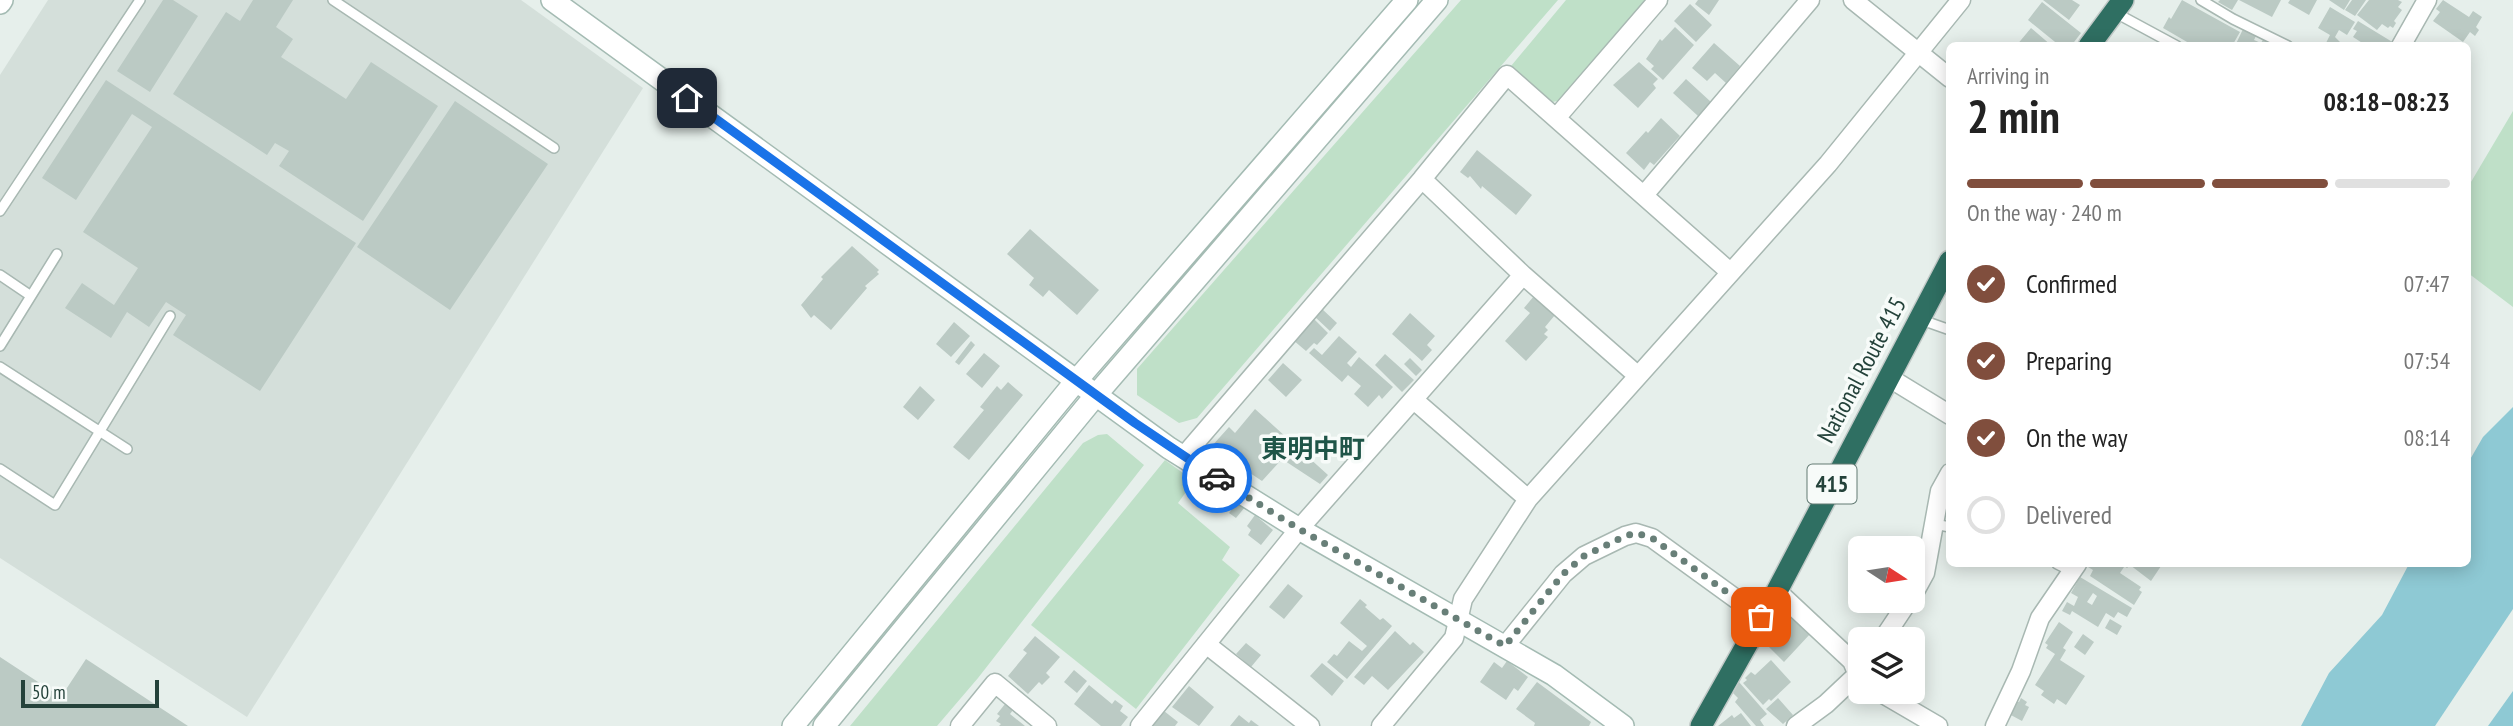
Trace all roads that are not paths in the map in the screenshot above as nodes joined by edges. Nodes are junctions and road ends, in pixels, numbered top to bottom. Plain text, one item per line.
1 (140, 0) edge
2 (333, 0) edge
3 (552, 0) edge
4 (1406, 0) edge
5 (1437, 0) edge
6 (1658, 0) edge
7 (1810, 0) edge
8 (1853, 0) edge
9 (1961, 0) edge
10 (2201, 0) edge
11 (2419, 3) edge
12 (2119, 6) edge
13 (2092, 42) edge
14 (2171, 42) edge
15 (2280, 42) edge
16 (2403, 42) edge
17 (1932, 64) edge
18 (1556, 118) junction
19 (554, 148) dead end
20 (1422, 178) junction
21 (1644, 195) junction
22 (0, 211) edge
23 (57, 254) dead end
24 (1946, 268) edge
25 (1730, 271) junction
26 (0, 275) edge
27 (1523, 275) junction
28 (31, 296) junction
29 (170, 316) dead end
30 (1919, 318) junction
31 (1946, 328) edge
32 (0, 346) edge
33 (0, 367) edge
34 (1637, 374) junction
35 (1888, 377) junction
36 (1076, 381) junction
37 (1096, 395) junction
38 (1414, 400) junction
39 (1946, 413) edge
40 (99, 431) junction
41 (127, 449) dead end
42 (1183, 457) junction
43 (0, 469) edge
44 (1946, 480) edge
45 (1528, 499) junction
46 (1942, 526) edge
47 (1299, 529) junction
48 (2067, 567) edge
49 (1925, 573) edge
50 (1777, 591) junction
51 (1761, 617) junction
52 (1459, 619) junction
53 (1206, 643) junction
54 (1505, 646) junction
55 (1848, 658) edge
56 (1848, 685) edge
57 (1900, 704) edge
58 (793, 726) edge
59 (824, 726) edge
60 (960, 726) edge
61 (1047, 726) edge
62 (1140, 726) edge
63 (1310, 726) edge
64 (1381, 726) edge
65 (1623, 726) edge
66 (1701, 726) edge
67 (1796, 726) edge
68 (1938, 726) edge
69 (1995, 726) edge

1 - 22 lane
2 - 19 lane
3 - 36 street
4 - 36 street
5 - 37 street
6 - 18 street
7 - 21 street
8 - 17 street
9 - 17 street
10 - 15 lane
11 - 16 street
12 - 13 highway
12 - 14 lane
17 - 25 street
18 - 20 street
18 - 21 street
20 - 27 street
20 - 42 street
21 - 25 street
23 - 28 lane
24 - 30 highway, National Route 415 / 415
25 - 34 street
26 - 28 lane
27 - 34 street
27 - 38 street
28 - 32 lane
29 - 40 lane
30 - 31 lane
30 - 35 highway, National Route 415 / 415
33 - 40 lane
34 - 45 street
35 - 39 street
35 - 50 highway, National Route 415 / 415
36 - 37 street
36 - 58 street
37 - 42 street
37 - 59 street
38 - 45 street
38 - 47 street
40 - 41 lane
40 - 43 lane
42 - 47 street
44 - 46 street
45 - 52 street
46 - 49 street
47 - 52 street
47 - 53 street
48 - 69 street
50 - 51 highway, National Route 415 / 415
50 - 55 street
51 - 54 street
51 - 66 highway, National Route 415 / 415
52 - 54 street
52 - 64 street
53 - 62 street
53 - 63 street
54 - 65 street
56 - 67 street
57 - 68 street
60 - 61 street

